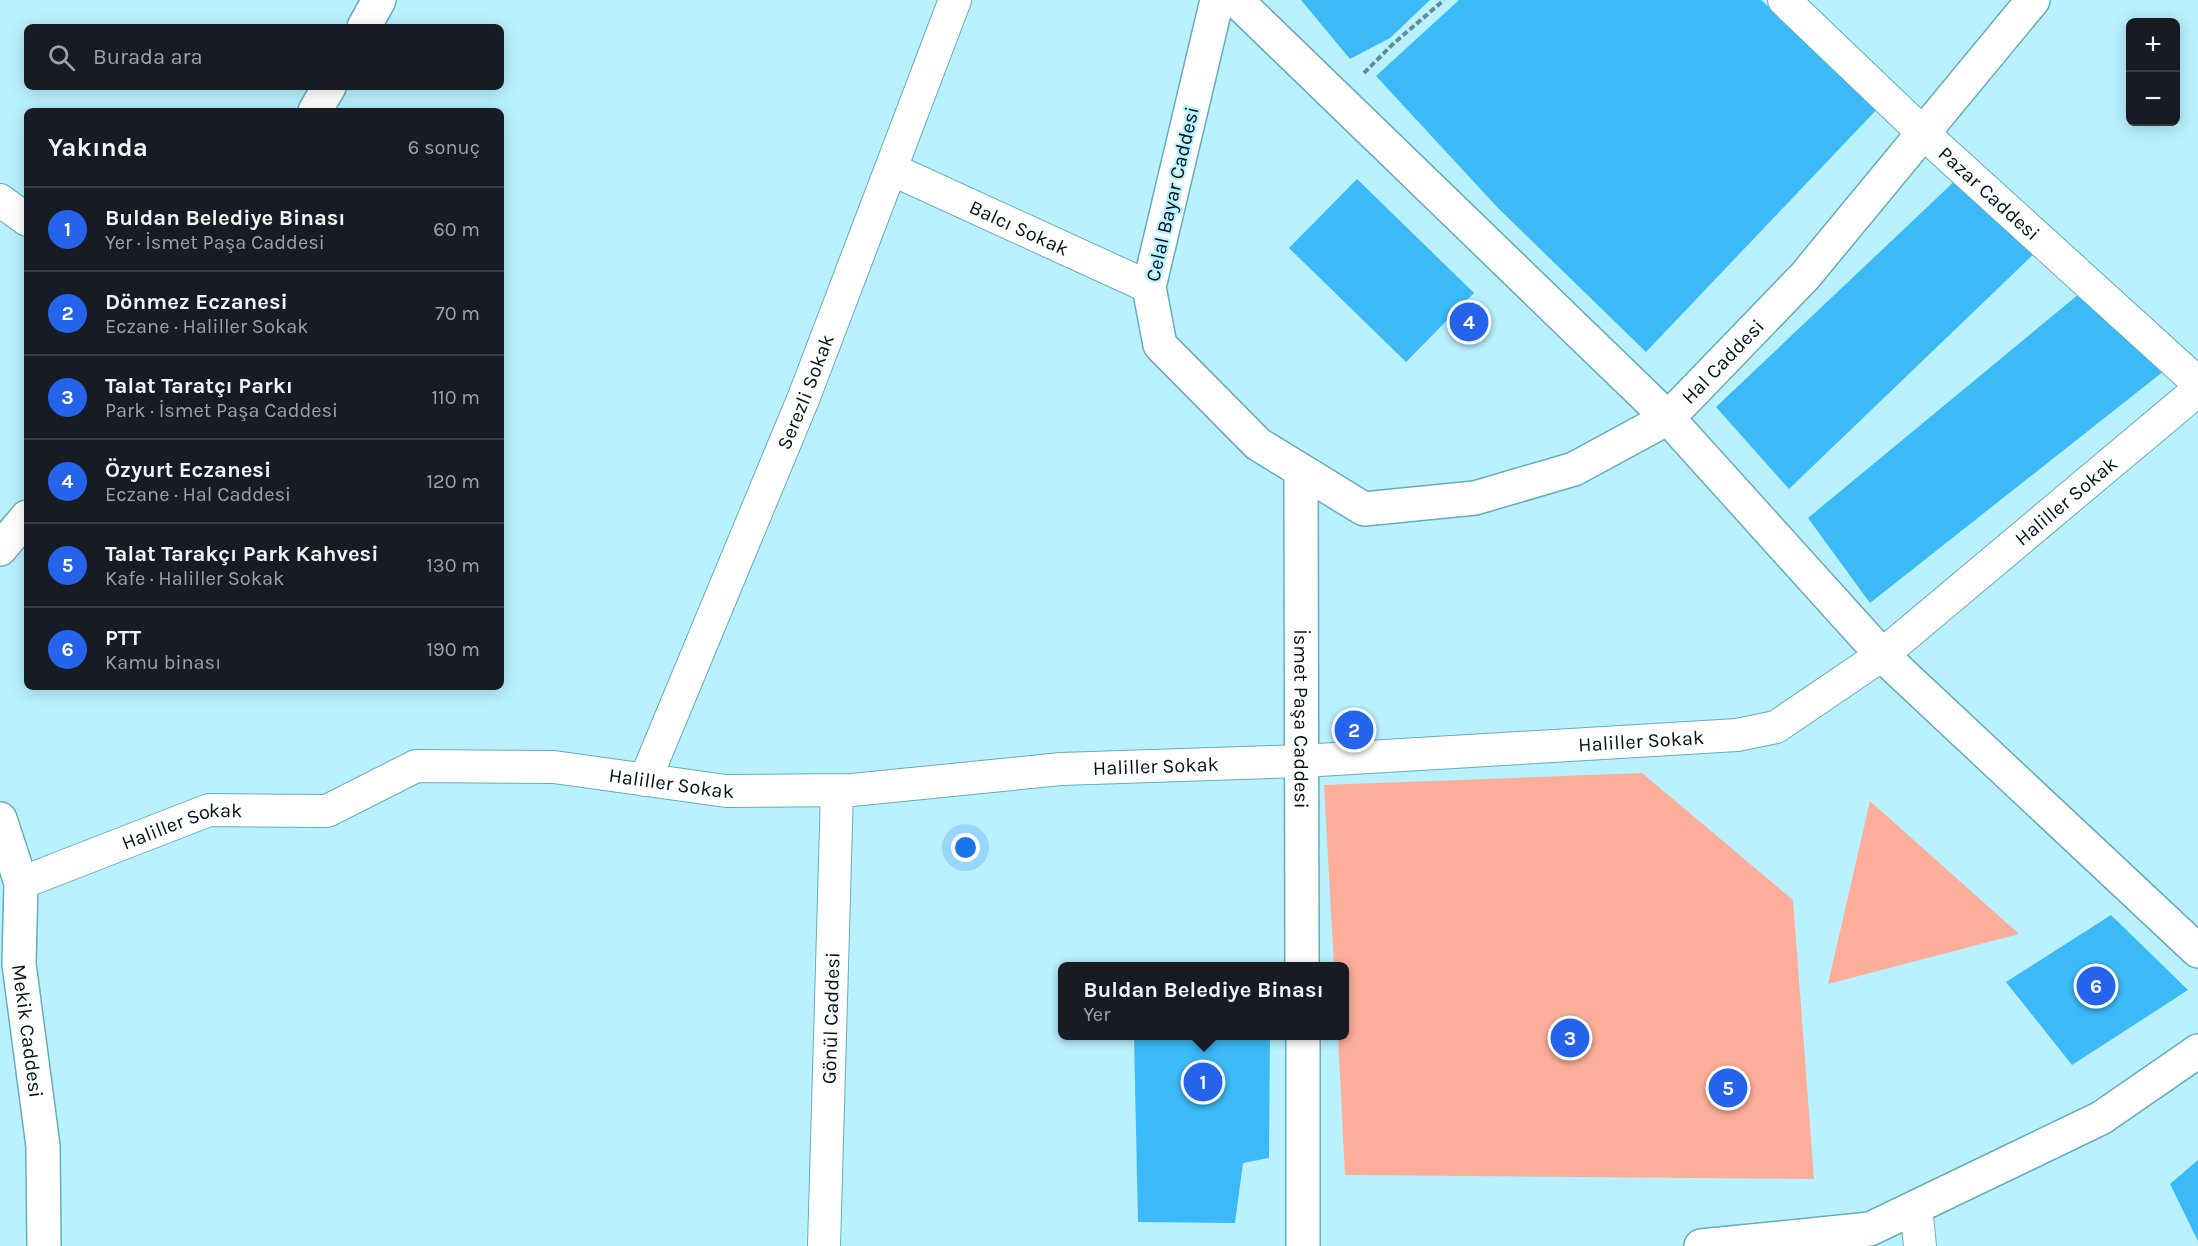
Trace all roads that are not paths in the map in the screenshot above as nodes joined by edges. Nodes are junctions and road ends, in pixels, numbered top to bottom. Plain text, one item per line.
1 (379, 0) edge
2 (955, 0) edge
3 (1217, 0) edge
4 (1236, 0) edge
5 (1784, 0) edge
6 (2033, 0) edge
7 (366, 24) edge
8 (327, 90) edge
9 (317, 108) edge
10 (1923, 133) junction
11 (891, 169) junction
12 (0, 200) edge
13 (24, 218) edge
14 (1149, 287) junction
15 (2198, 383) edge
16 (2198, 390) edge
17 (1668, 418) junction
18 (1301, 471) junction
19 (24, 521) edge
20 (0, 549) edge
21 (1882, 655) junction
22 (1302, 760) junction
23 (645, 780) junction
24 (837, 790) junction
25 (0, 819) edge
26 (21, 883) junction
27 (2198, 951) edge
28 (1302, 962) edge
29 (1303, 1040) edge
30 (2198, 1051) edge
31 (1916, 1206) junction
32 (44, 1246) edge
33 (824, 1246) edge
34 (1303, 1246) edge
35 (1701, 1246) edge
36 (1920, 1246) edge

1 - 7 street
2 - 11 street, Serezli Sokak
3 - 14 street, Celal Bayar Caddesi
4 - 17 street
5 - 10 street, Pazar Caddesi
6 - 10 street, Hal Caddesi
8 - 9 street
10 - 15 street, Pazar Caddesi
10 - 17 street, Hal Caddesi
11 - 14 street, Balcı Sokak
11 - 23 street, Serezli Sokak
12 - 13 street
14 - 18 street, Celal Bayar Caddesi
16 - 21 street, Haliller Sokak
17 - 18 street, Hal Caddesi
17 - 21 street
18 - 22 street, İsmet Paşa Caddesi
19 - 20 street
21 - 22 street, Haliller Sokak
21 - 27 street
22 - 24 street, Haliller Sokak
22 - 28 street, İsmet Paşa Caddesi
23 - 24 street, Haliller Sokak
23 - 26 street, Haliller Sokak
24 - 33 street, Gönül Caddesi
25 - 26 street, Mekik Caddesi
26 - 32 street, Mekik Caddesi
29 - 34 street
30 - 31 street
31 - 35 street
31 - 36 street

